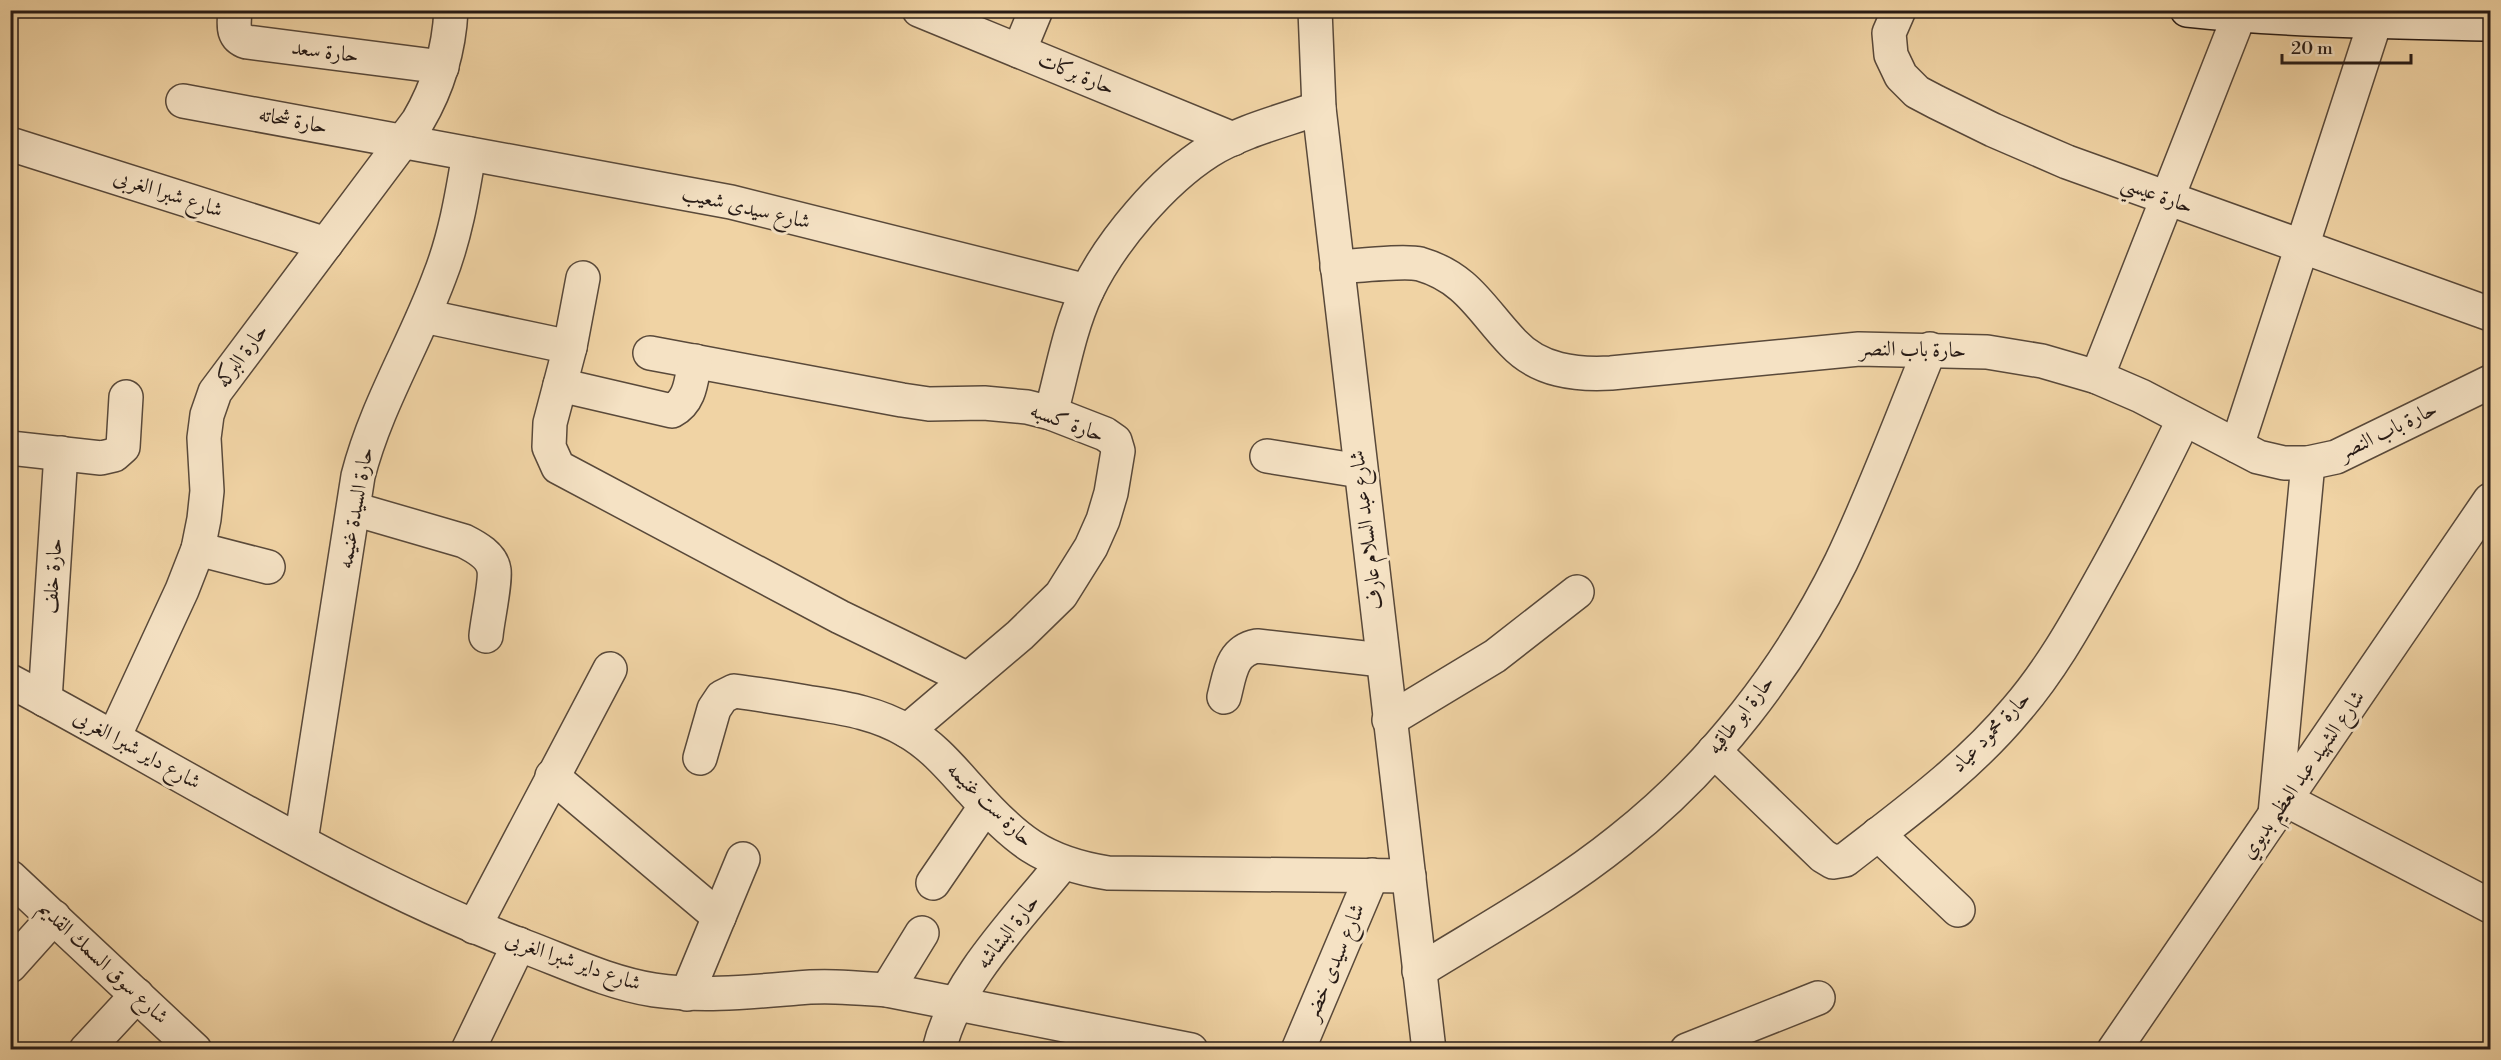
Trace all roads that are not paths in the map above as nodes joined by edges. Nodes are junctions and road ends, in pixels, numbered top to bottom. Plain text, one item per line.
1 (235, 10) edge
2 (451, 10) edge
3 (919, 10) edge
4 (1036, 10) edge
5 (1315, 10) edge
6 (1899, 10) edge
7 (2187, 10) edge
8 (2239, 16) junction
9 (2375, 22) junction
10 (2490, 24) edge
11 (1019, 51) junction
12 (442, 67) junction
13 (183, 101) dead end
14 (1319, 108) junction
15 (1233, 139) junction
16 (402, 142) junction
17 (10, 144) edge
18 (469, 154) junction
19 (2167, 199) junction
20 (326, 244) junction
21 (2302, 247) junction
22 (1337, 267) junction
23 (583, 278) dead end
24 (1087, 291) junction
25 (2490, 314) edge
26 (423, 316) junction
27 (570, 347) junction
28 (1930, 349) junction
29 (650, 352) dead end
30 (695, 361) junction
31 (2097, 377) junction
32 (2490, 382) edge
33 (560, 385) junction
34 (126, 397) dead end
35 (1051, 413) junction
36 (2184, 419) junction
37 (2236, 446) junction
38 (10, 448) edge
39 (60, 453) junction
40 (1267, 456) dead end
41 (2308, 463) junction
42 (1360, 471) junction
43 (2490, 500) edge
44 (354, 509) junction
45 (198, 549) junction
46 (268, 567) dead end
47 (1577, 592) dead end
48 (486, 636) dead end
49 (1382, 660) junction
50 (610, 669) dead end
51 (968, 679) junction
52 (10, 681) edge
53 (1224, 697) dead end
54 (45, 700) junction
55 (1389, 720) junction
56 (907, 731) junction
57 (114, 737) junction
58 (1714, 752) junction
59 (700, 758) dead end
60 (552, 776) junction
61 (985, 807) junction
62 (2280, 808) junction
63 (1878, 834) junction
64 (301, 841) junction
65 (743, 859) dead end
66 (1062, 864) junction
67 (1372, 875) junction
68 (1408, 876) junction
69 (10, 877) edge
70 (933, 883) dead end
71 (2490, 906) edge
72 (1958, 910) dead end
73 (719, 917) junction
74 (54, 918) junction
75 (474, 927) junction
76 (922, 933) dead end
77 (519, 945) junction
78 (10, 966) edge
79 (1419, 971) junction
80 (887, 990) junction
81 (687, 994) junction
82 (137, 995) junction
83 (1818, 998) dead end
84 (956, 1003) junction
85 (1087, 1040) edge
86 (2113, 1049) edge
87 (86, 1050) edge
88 (195, 1050) edge
89 (468, 1050) edge
90 (939, 1050) edge
91 (1191, 1050) edge
92 (1298, 1050) edge
93 (1429, 1050) edge
94 (1687, 1050) edge

1 - 12 street, حارة سعد
2 - 12 street, حارة البركه
3 - 11 street, حارة بركات
4 - 11 street
5 - 14 street, شارع عبد السلام عارف
6 - 19 street, حارة عيسي
7 - 8 street
8 - 9 street
8 - 19 street
9 - 10 street
9 - 21 street
11 - 15 street, حارة بركات
12 - 16 street, حارة البركه
13 - 16 street, حارة شحاته
14 - 15 street
14 - 22 street, شارع عبد السلام عارف
15 - 24 street
16 - 18 street, شارع سيدى شعيب
16 - 20 street, حارة البركه
17 - 20 street, شارع شبرا الغربى
18 - 24 street, شارع سيدى شعيب
18 - 26 street, حارة السيدة غنيمه
19 - 21 street, حارة عيسي
19 - 31 street
20 - 45 street, حارة البركه
21 - 25 street, حارة عيسي
21 - 37 street
22 - 28 street, حارة باب النصر
22 - 42 street, شارع عبد السلام عارف
23 - 27 street
24 - 35 street
26 - 27 street
26 - 44 street, حارة السيدة غنيمه
27 - 33 street
28 - 31 street, حارة باب النصر
28 - 58 street, حارة ابو طاقيه
29 - 30 street, حارة كسبه
30 - 33 street
30 - 35 street, حارة كسبه
31 - 36 street, حارة باب النصر
32 - 41 street, حارة باب النصر
33 - 51 street
34 - 39 street
35 - 51 street, حارة كسبه
36 - 37 street, حارة باب النصر
36 - 63 street, حارة محمود عياد
37 - 41 street, حارة باب النصر
38 - 39 street
39 - 54 street, حارة خلف
40 - 42 street
41 - 62 street
42 - 49 street, شارع عبد السلام عارف
43 - 62 street, شارع الشهيد عبد العظيم بديوي
44 - 48 street
44 - 64 street, حارة السيدة غنيمه
45 - 46 street
45 - 57 street, حارة البركه
47 - 55 street
49 - 53 street
49 - 55 street, شارع عبد السلام عارف
50 - 60 street
51 - 56 street, حارة كسبه
52 - 54 street, شارع داير شبرا الغربى
54 - 57 street, شارع داير شبرا الغربى
55 - 68 street, شارع عبد السلام عارف
56 - 59 street, حارة ست غنيمه
56 - 61 street, حارة ست غنيمه
57 - 64 street, شارع داير شبرا الغربى
58 - 63 street, حارة محمود عياد
58 - 79 street, حارة ابو طاقيه
60 - 73 street
60 - 75 street
61 - 66 street, حارة ست غنيمه
61 - 70 street
62 - 71 street
62 - 86 street, شارع الشهيد عبد العظيم بديوي
63 - 72 street
64 - 75 street, شارع داير شبرا الغربى
65 - 73 street
66 - 67 street, حارة ست غنيمه
66 - 84 street, حارة البشاشه
67 - 68 street, حارة ست غنيمه
67 - 92 street, شارع سيدى خضر
68 - 79 street, شارع عبد السلام عارف
69 - 74 street, شارع سوق السمك القديم
73 - 81 street
74 - 78 street
74 - 82 street, شارع سوق السمك القديم
75 - 77 street, شارع داير شبرا الغربى
76 - 80 street
77 - 81 street, شارع داير شبرا الغربى
77 - 89 street
79 - 93 street, شارع عبد السلام عارف
80 - 81 street, شارع داير شبرا الغربى
80 - 84 street, شارع داير شبرا الغربى
82 - 87 street
82 - 88 street, شارع سوق السمك القديم
83 - 94 street
84 - 85 street, شارع داير شبرا الغربى
84 - 90 street, حارة البشاشه
85 - 91 street, شارع داير شبرا الغربى

